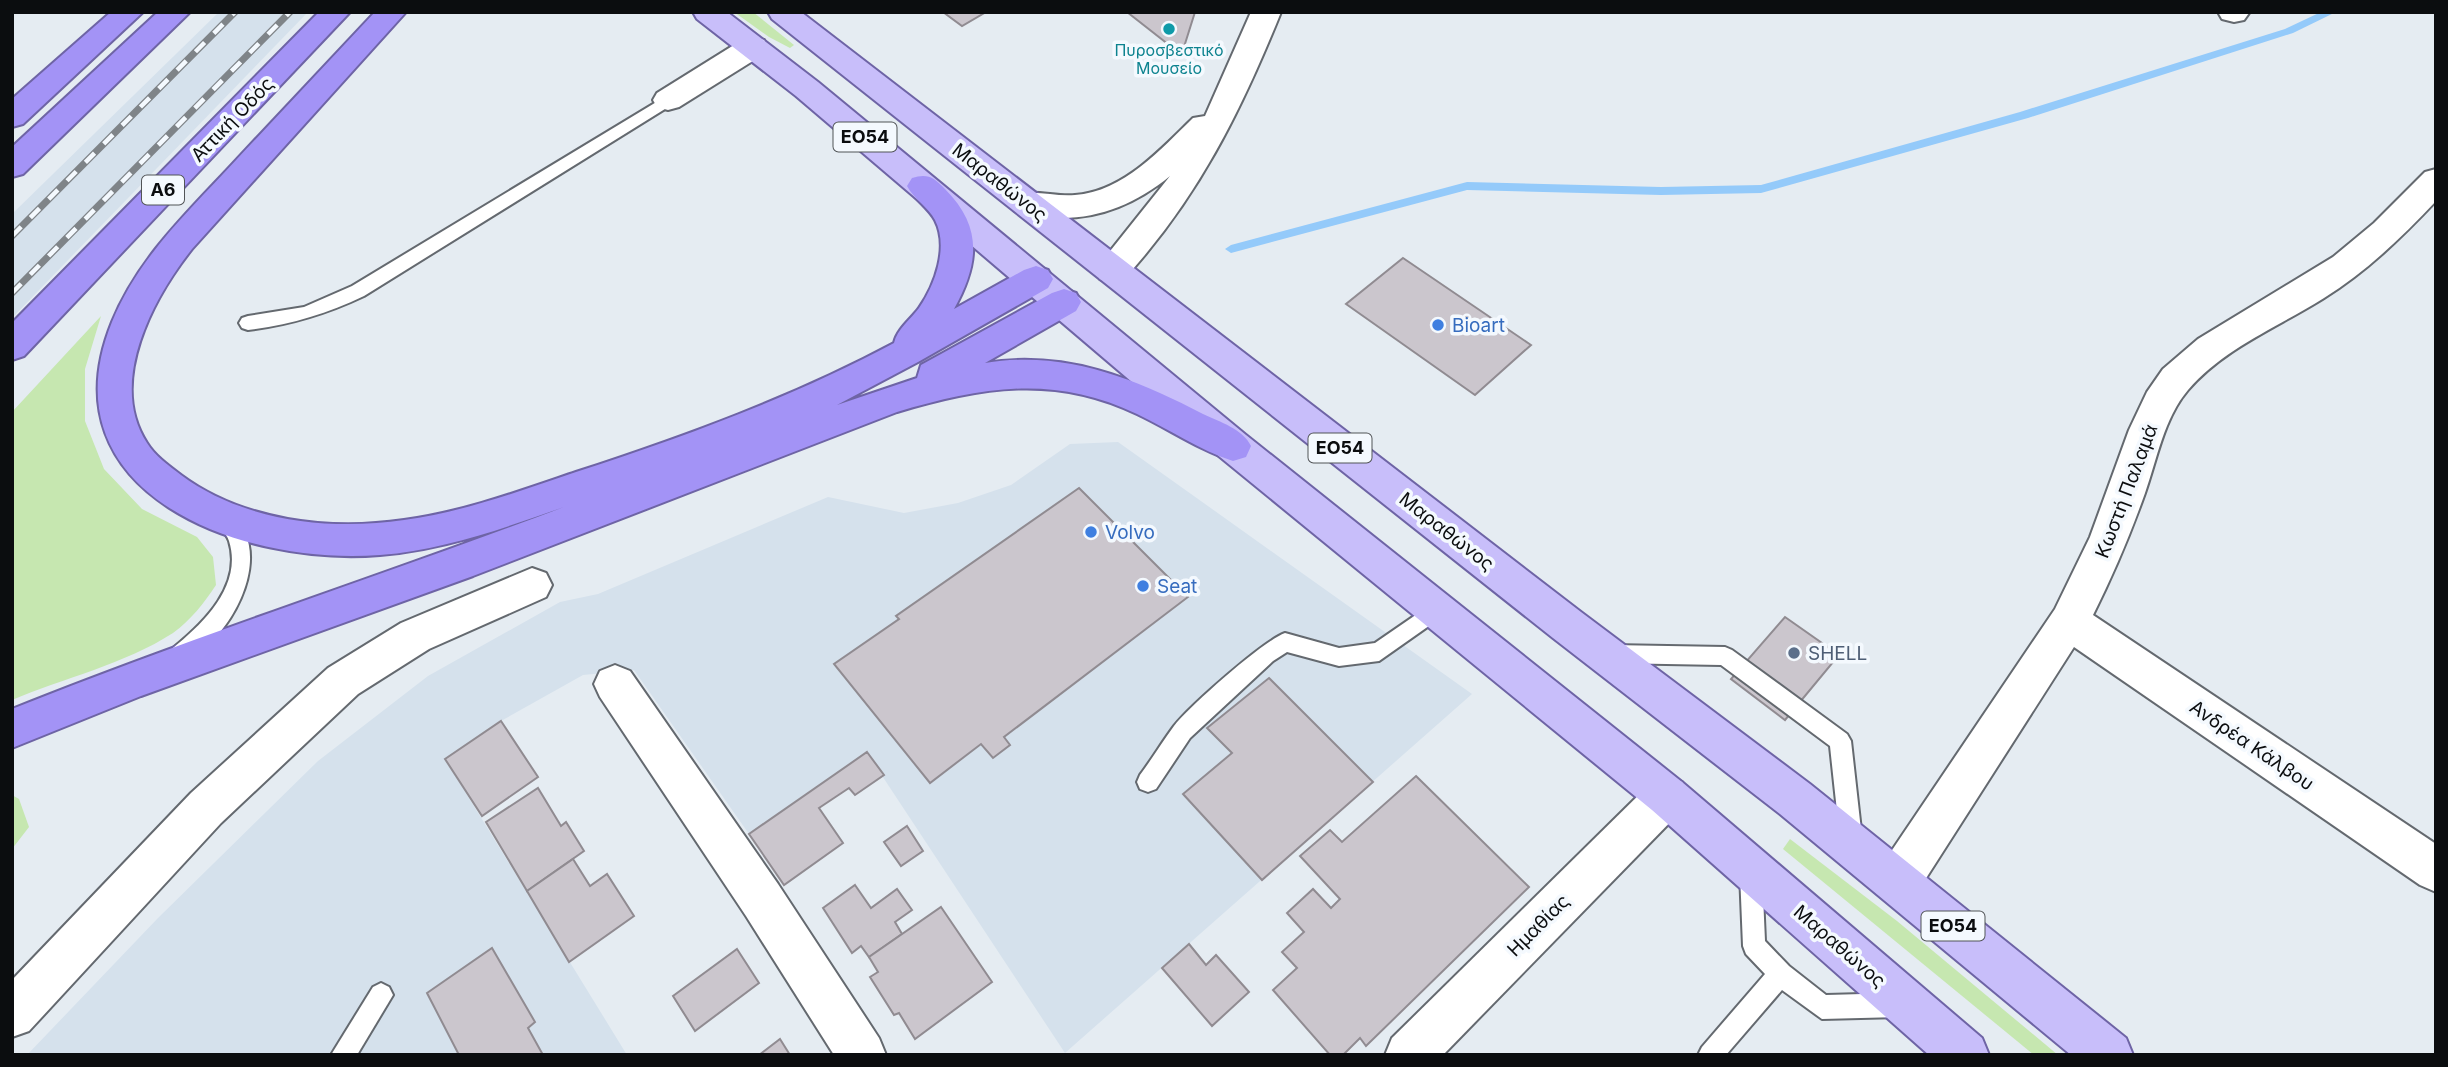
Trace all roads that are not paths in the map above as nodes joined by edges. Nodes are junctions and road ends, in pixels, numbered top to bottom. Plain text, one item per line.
1 (108, 12) edge
2 (129, 12) edge
3 (176, 12) edge
4 (335, 12) edge
5 (391, 12) edge
6 (707, 12) edge
7 (782, 12) edge
8 (1266, 12) edge
9 (753, 47) junction
10 (1236, 87) junction
11 (668, 100) joint
12 (12, 106) edge
13 (12, 116) edge
14 (12, 166) edge
15 (2436, 180) edge
16 (923, 186) junction
17 (1027, 203) junction
18 (1098, 259) junction
19 (1036, 279) junction
20 (1064, 302) junction
21 (248, 323) dead end
22 (12, 346) edge
23 (875, 389) junction
24 (1233, 446) junction
25 (223, 517) junction
26 (532, 585) dead end
27 (1436, 610) junction
28 (2069, 621) junction
29 (1605, 654) junction
30 (130, 681) junction
31 (615, 684) dead end
32 (12, 729) edge
33 (1148, 782) dead end
34 (1667, 796) junction
35 (1851, 843) junction
36 (1751, 869) junction
37 (2436, 870) edge
38 (1898, 881) junction
39 (1781, 974) junction
40 (380, 995) dead end
41 (1908, 1005) junction
42 (12, 1014) edge
43 (343, 1055) edge
44 (862, 1055) edge
45 (1409, 1055) edge
46 (1710, 1055) edge
47 (1965, 1055) edge
48 (2109, 1055) edge

1 - 12 highway
2 - 13 highway
3 - 14 highway
4 - 22 highway, Αττική Οδός / Α6
5 - 25 highway
6 - 9 main road, Μαραθώνος / ΕΟ54
7 - 17 main road, Μαραθώνος / ΕΟ54
8 - 10 street
9 - 11 street
9 - 16 main road, Μαραθώνος / ΕΟ54
10 - 17 street
10 - 18 street
11 - 21 lane
15 - 28 street, Κωστή Παλαμά
16 - 19 main road, Μαραθώνος / ΕΟ54
16 - 23 highway
17 - 18 main road, Μαραθώνος / ΕΟ54
18 - 19 main road
18 - 20 main road
18 - 29 main road, Μαραθώνος / ΕΟ54
19 - 20 main road, Μαραθώνος / ΕΟ54
19 - 23 highway
20 - 23 highway
20 - 24 main road, Μαραθώνος / ΕΟ54
23 - 24 highway
23 - 25 highway
23 - 30 highway
24 - 27 main road, Μαραθώνος / ΕΟ54
25 - 30 lane
26 - 42 street
27 - 33 lane
27 - 34 main road, Μαραθώνος / ΕΟ54
28 - 37 street, Ανδρέα Κάλβου
28 - 38 street, Κωστή Παλαμά
29 - 35 main road, Μαραθώνος / ΕΟ54
29 - 35 lane
30 - 32 highway
31 - 44 street
34 - 36 main road, Μαραθώνος / ΕΟ54
34 - 45 street, Ημαθίας
35 - 38 main road, Μαραθώνος / ΕΟ54
36 - 39 lane
36 - 41 main road, Μαραθώνος / ΕΟ54
38 - 48 main road, Μαραθώνος / ΕΟ54
39 - 41 lane
39 - 46 lane
40 - 43 lane
41 - 47 main road, Μαραθώνος / ΕΟ54

